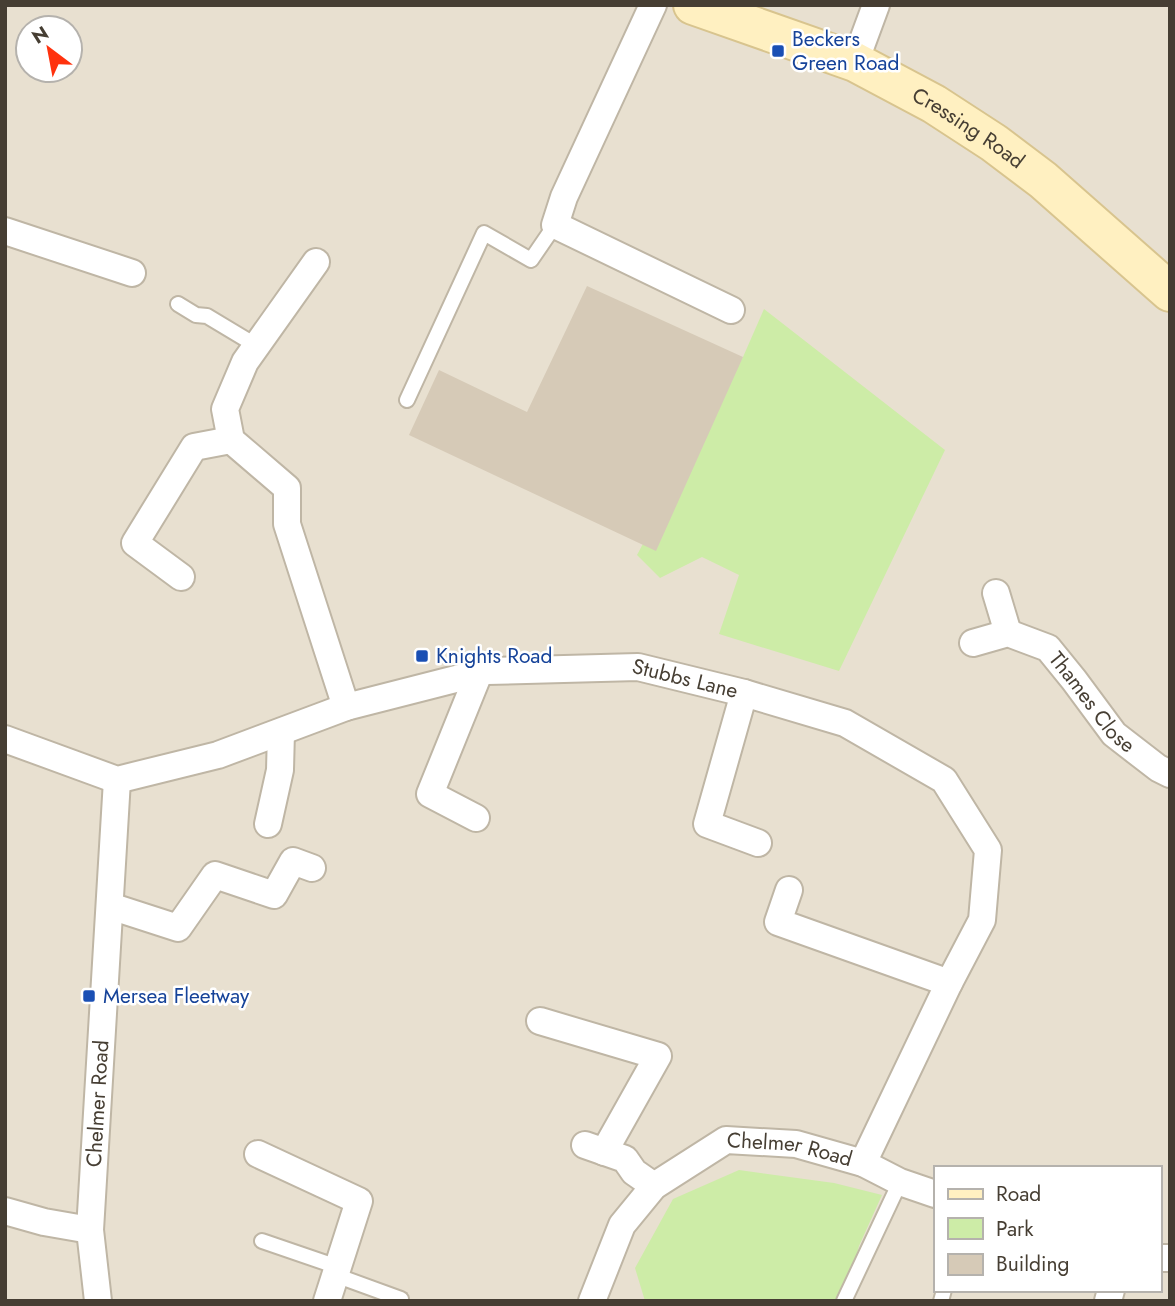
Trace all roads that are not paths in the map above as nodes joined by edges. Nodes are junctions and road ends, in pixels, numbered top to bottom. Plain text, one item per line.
1 (653, 5) edge
2 (693, 5) edge
3 (876, 5) edge
4 (855, 62) junction
5 (555, 225) junction
6 (5, 231) edge
7 (316, 262) dead end
8 (132, 272) dead end
9 (1170, 292) edge
10 (178, 304) dead end
11 (731, 310) dead end
12 (257, 346) junction
13 (407, 400) dead end
14 (232, 440) junction
15 (181, 577) dead end
16 (996, 593) dead end
17 (1008, 633) junction
18 (973, 643) dead end
19 (479, 673) junction
20 (744, 693) junction
21 (346, 707) junction
22 (281, 732) junction
23 (5, 739) edge
24 (1170, 774) edge
25 (117, 779) junction
26 (476, 818) dead end
27 (268, 824) dead end
28 (758, 843) dead end
29 (312, 868) dead end
30 (789, 890) dead end
31 (110, 906) junction
32 (949, 982) junction
33 (540, 1021) dead end
34 (258, 1154) dead end
35 (863, 1163) junction
36 (900, 1182) junction
37 (654, 1186) junction
38 (934, 1194) edge
39 (5, 1211) edge
40 (90, 1230) junction
41 (262, 1241) dead end
42 (337, 1271) junction
43 (401, 1299) dead end
44 (98, 1301) edge
45 (327, 1301) edge
46 (592, 1301) edge
47 (844, 1301) edge

1 - 5 street
2 - 4 street, Cressing Road
3 - 4 street
4 - 9 street, Cressing Road
5 - 11 street
5 - 13 lane
6 - 8 street
7 - 12 street
10 - 12 lane
12 - 14 street
14 - 15 street
14 - 21 street
16 - 17 street
17 - 18 street
17 - 24 street, Thames Close
19 - 20 street, Stubbs Lane
19 - 21 street, Stubbs Lane
19 - 26 street
20 - 28 street
20 - 32 street, Stubbs Lane
21 - 22 street, Stubbs Lane
22 - 25 street, Stubbs Lane
22 - 27 street
23 - 25 street
25 - 31 street, Chelmer Road
29 - 31 street
30 - 32 street
31 - 40 street, Chelmer Road
32 - 35 street, Stubbs Lane
33 - 37 street
34 - 42 street
35 - 36 street, Chelmer Road
35 - 37 street, Chelmer Road
36 - 38 street, Chelmer Road
36 - 47 lane
37 - 46 street, Chelmer Road
39 - 40 street
40 - 44 street, Chelmer Road
41 - 42 lane
42 - 43 lane
42 - 45 street

